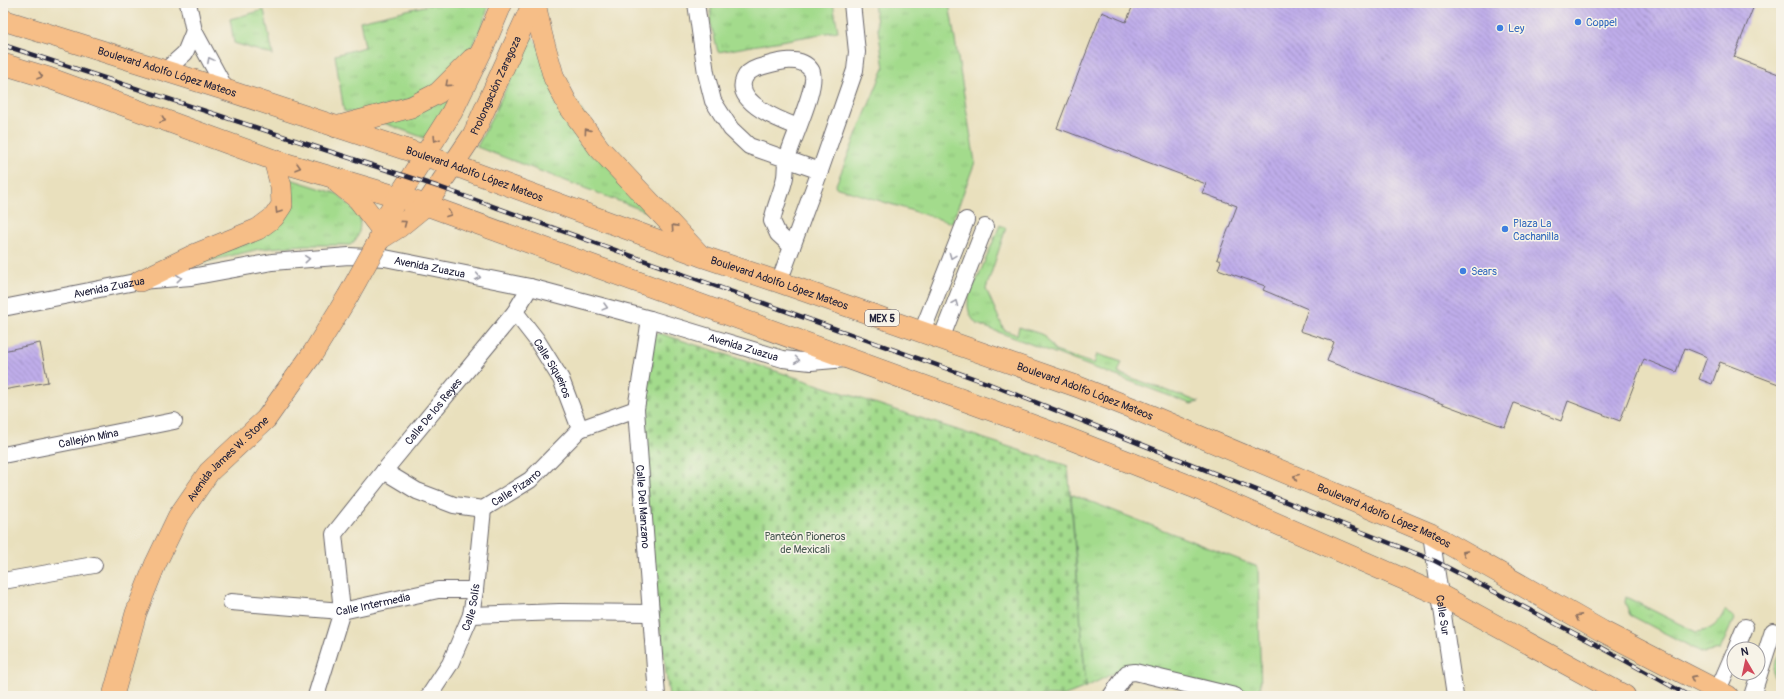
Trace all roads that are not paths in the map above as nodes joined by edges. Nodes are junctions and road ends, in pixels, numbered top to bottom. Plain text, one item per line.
1 (188, 3) edge
2 (502, 3) edge
3 (534, 3) edge
4 (696, 3) edge
5 (852, 3) edge
6 (3, 20) edge
7 (194, 31) junction
8 (484, 46) junction
9 (3, 64) edge
10 (165, 71) junction
11 (226, 90) junction
12 (336, 127) junction
13 (798, 127) junction
14 (425, 156) junction
15 (274, 160) junction
16 (786, 160) junction
17 (453, 166) junction
18 (820, 171) junction
19 (332, 177) junction
20 (399, 197) junction
21 (426, 205) junction
22 (966, 220) dead end
23 (985, 228) dead end
24 (380, 237) junction
25 (792, 247) junction
26 (701, 256) junction
27 (140, 281) junction
28 (779, 282) junction
29 (530, 287) junction
30 (3, 308) edge
31 (515, 312) junction
32 (650, 319) junction
33 (922, 332) junction
34 (941, 339) junction
35 (850, 359) junction
36 (636, 409) junction
37 (174, 421) dead end
38 (580, 429) junction
39 (3, 455) edge
40 (384, 471) junction
41 (483, 509) junction
42 (1431, 534) junction
43 (94, 565) dead end
44 (3, 581) edge
45 (475, 590) junction
46 (1440, 595) junction
47 (231, 602) dead end
48 (342, 611) junction
49 (650, 613) junction
50 (470, 615) junction
51 (1745, 627) dead end
52 (1774, 632) dead end
53 (1739, 641) edge
54 (1726, 681) edge
55 (1723, 693) edge
56 (113, 696) edge
57 (316, 696) edge
58 (429, 696) edge
59 (657, 696) edge
60 (1111, 696) edge
61 (1235, 696) edge
62 (1455, 696) edge
63 (1625, 696) edge
64 (1752, 696) edge

1 - 7 street
2 - 8 main road
3 - 17 main road, Prolongación Zaragoza
26 -> 3 main road
4 - 16 street
5 - 18 street
6 - 10 main road, Boulevard Adolfo López Mateos / MEX 5
7 - 10 street
11 -> 7 street
8 -> 12 main road
8 -> 14 main road
9 -> 15 main road
10 - 11 main road, Boulevard Adolfo López Mateos / MEX 5
11 - 12 main road, Boulevard Adolfo López Mateos / MEX 5
12 - 14 main road, Boulevard Adolfo López Mateos / MEX 5
13 - 13 street
13 - 16 street
14 - 17 main road, Boulevard Adolfo López Mateos / MEX 5
14 - 20 main road, Avenida James W. Stone
15 -> 19 main road
15 -> 27 main road
16 - 18 street
16 - 25 street
17 - 21 main road, Prolongación Zaragoza
17 - 26 main road, Boulevard Adolfo López Mateos / MEX 5
18 - 25 street
19 - 20 main road
19 - 24 main road
20 - 21 main road
20 - 24 main road, Avenida James W. Stone
24 -> 21 main road, Avenida James W. Stone
21 -> 35 main road
22 -> 33 street
34 -> 23 street
24 - 56 main road, Avenida James W. Stone, bridge
25 - 28 street
26 - 28 main road, Boulevard Adolfo López Mateos / MEX 5
27 -> 29 street, Avenida Zuazua
27 - 30 street, Avenida Zuazua
28 - 33 main road, Boulevard Adolfo López Mateos / MEX 5
29 - 31 street, Calle De los Reyes
29 -> 32 street, Avenida Zuazua
31 - 38 street, Calle Siqueiros
31 - 40 street, Calle De los Reyes
32 -> 35 street, Avenida Zuazua
32 - 36 street, Calle Del Manzano
33 - 34 main road, Boulevard Adolfo López Mateos / MEX 5
42 -> 34 main road, Boulevard Adolfo López Mateos / MEX 5
35 - 46 main road
36 - 38 street, Calle Pizarro
36 - 49 street, Calle Del Manzano
37 - 39 street, Callejón Mina
38 - 41 street, Calle Pizarro
40 - 41 street, Calle Pizarro
40 - 48 street, Calle De los Reyes
41 - 45 street, Calle Solís
42 - 46 street, Calle Sur
55 -> 42 main road, Boulevard Adolfo López Mateos / MEX 5
43 - 44 street
45 - 48 street, Calle Intermedia
45 - 50 street, Calle Solís
46 - 62 street, Calle Sur
46 - 63 main road
47 - 48 street, Calle Intermedia
48 - 57 street
49 - 50 street
49 - 59 street, Calle Del Manzano
50 - 58 street, Calle Solís
51 - 53 street
52 - 64 street
54 - 55 street
60 - 61 street

